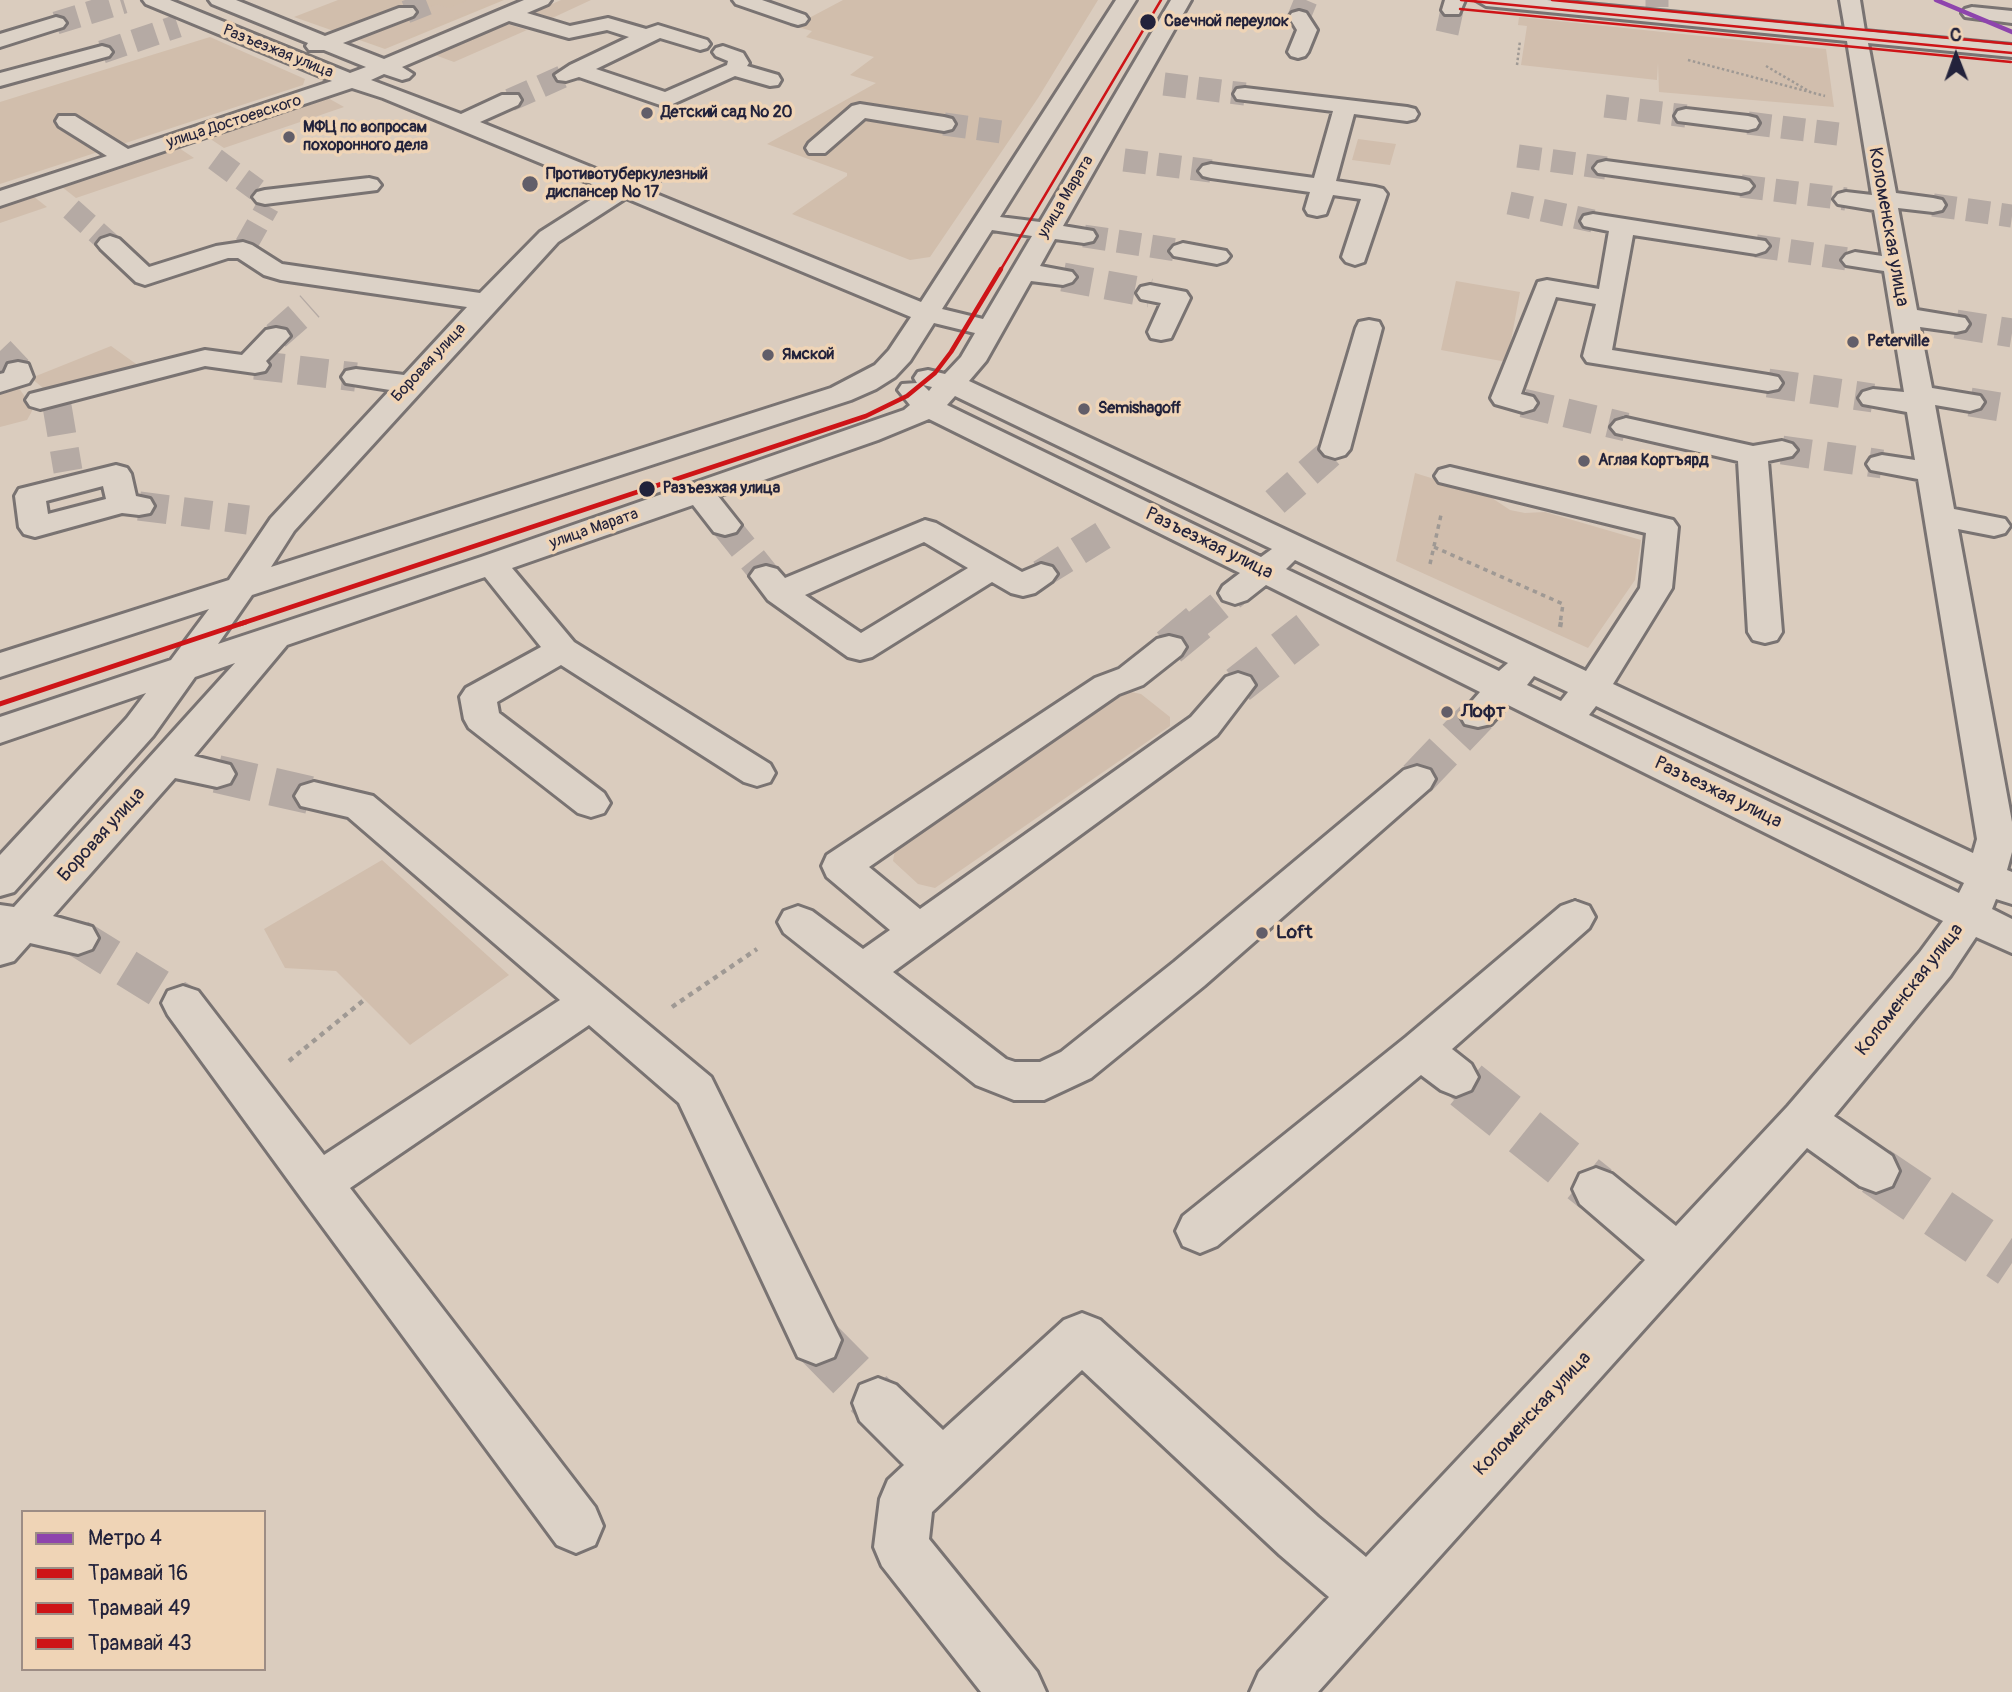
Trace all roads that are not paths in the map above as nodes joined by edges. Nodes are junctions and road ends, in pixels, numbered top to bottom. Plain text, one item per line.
1 (153, 0) edge
2 (541, 0) edge
3 (743, 0) edge
4 (1126, 0) edge
5 (1181, 0) edge
6 (1486, 0) edge
7 (1850, 0) edge
8 (225, 2) edge
9 (1523, 2) edge
10 (406, 12) tunnel mouth
11 (1972, 13) dead end
12 (508, 14) junction
13 (1299, 17) tunnel mouth
14 (2012, 17) edge
15 (187, 19) junction
16 (798, 19) dead end
17 (56, 23) tunnel mouth
18 (648, 36) junction
19 (1855, 36) junction
20 (0, 42) edge
21 (326, 42) junction
22 (700, 44) dead end
23 (2012, 51) edge
24 (102, 52) tunnel mouth
25 (1298, 52) dead end
26 (287, 57) junction
27 (386, 67) junction
28 (46, 69) junction
29 (1079, 74) junction
30 (1118, 79) junction
31 (0, 80) edge
32 (770, 80) dead end
33 (352, 81) junction
34 (1158, 84) tunnel mouth
35 (1245, 94) tunnel mouth
36 (510, 100) tunnel mouth
37 (1345, 106) junction
38 (489, 110) junction
39 (1407, 114) dead end
40 (1686, 116) tunnel mouth
41 (67, 121) dead end
42 (461, 122) junction
43 (1748, 123) tunnel mouth
44 (944, 124) tunnel mouth
45 (186, 138) junction
46 (1029, 140) junction
47 (817, 148) dead end
48 (1076, 148) junction
49 (210, 156) tunnel mouth
50 (125, 158) junction
51 (1118, 159) tunnel mouth
52 (1606, 168) tunnel mouth
53 (1211, 172) tunnel mouth
54 (651, 176) junction
55 (369, 185) dead end
56 (39, 186) junction
57 (1741, 186) tunnel mouth
58 (1323, 187) junction
59 (622, 190) junction
60 (263, 198) tunnel mouth
61 (0, 199) edge
62 (1846, 199) tunnel mouth
63 (1883, 201) junction
64 (66, 205) tunnel mouth
65 (1933, 205) tunnel mouth
66 (1316, 212) dead end
67 (1593, 220) tunnel mouth
68 (984, 222) junction
69 (1622, 226) junction
70 (1046, 231) junction
71 (1084, 236) tunnel mouth
72 (804, 239) dead end
73 (110, 244) tunnel mouth
74 (1756, 246) tunnel mouth
75 (1183, 251) tunnel mouth
76 (1217, 256) dead end
77 (1355, 257) dead end
78 (1855, 260) tunnel mouth
79 (1894, 265) junction
80 (1022, 272) junction
81 (1063, 277) tunnel mouth
82 (337, 280) junction
83 (1150, 293) tunnel mouth
84 (926, 297) junction
85 (1610, 299) junction
86 (486, 302) junction
87 (310, 306) tunnel mouth
88 (1903, 316) junction
89 (1956, 324) tunnel mouth
90 (1369, 328) dead end
91 (991, 329) junction
92 (1161, 332) dead end
93 (276, 336) tunnel mouth
94 (889, 367) junction
95 (356, 377) tunnel mouth
96 (1768, 383) tunnel mouth
97 (410, 384) junction
98 (940, 395) junction
99 (1873, 398) tunnel mouth
100 (1918, 399) junction
101 (51, 401) dead end
102 (1970, 402) tunnel mouth
103 (1523, 403) dead end
104 (1626, 427) tunnel mouth
105 (1335, 449) tunnel mouth
106 (1882, 464) tunnel mouth
107 (1931, 472) junction
108 (1450, 476) road end
109 (70, 478) joint
110 (1170, 488) junction
111 (699, 492) junction
112 (1139, 510) junction
113 (1938, 516) junction
114 (248, 520) tunnel mouth
115 (282, 524) junction
116 (725, 525) tunnel mouth
117 (1994, 526) dead end
118 (1110, 531) tunnel mouth
119 (1293, 547) junction
120 (492, 564) junction
121 (992, 568) junction
122 (1264, 571) junction
123 (1041, 574) tunnel mouth
124 (241, 587) junction
125 (1235, 593) tunnel mouth
126 (1338, 607) junction
127 (1308, 630) tunnel mouth
128 (1765, 632) dead end
129 (273, 639) junction
130 (1169, 647) tunnel mouth
131 (562, 650) junction
132 (1530, 660) junction
133 (0, 665) edge
134 (182, 671) junction
135 (1238, 685) tunnel mouth
136 (1504, 689) junction
137 (1592, 689) junction
138 (1478, 715) tunnel mouth
139 (1566, 719) junction
140 (0, 730) edge
141 (167, 763) junction
142 (757, 773) dead end
143 (217, 774) tunnel mouth
144 (1417, 779) tunnel mouth
145 (314, 796) tunnel mouth
146 (591, 803) dead end
147 (0, 881) edge
148 (1989, 894) edge
149 (1575, 917) dead end
150 (798, 922) road end
151 (7, 931) edge
152 (919, 932) junction
153 (2012, 937) edge
154 (78, 938) tunnel mouth
155 (862, 972) junction
156 (590, 1002) junction
157 (183, 1003) tunnel mouth
158 (1421, 1049) junction
159 (1456, 1077) tunnel mouth
160 (1804, 1120) junction
161 (1876, 1171) tunnel mouth
162 (318, 1184) junction
163 (1596, 1189) tunnel mouth
164 (1200, 1231) dead end
165 (1677, 1257) junction
166 (816, 1340) tunnel mouth
167 (878, 1403) tunnel mouth
168 (943, 1467) junction
169 (576, 1526) dead end
170 (1368, 1594) junction
171 (1282, 1691) edge
172 (1017, 1692) edge

1 - 15 street, Разъезжая улица
2 - 12 street, улица Достоевского
3 - 16 street
4 - 29 street
5 - 30 street, улица Марата
6 - 9 street
7 - 19 street, Коломенская улица
8 - 15 street
8 - 21 street, Разъезжая улица
9 - 19 street
10 - 21 street
11 - 14 street
12 - 18 street
12 - 27 street, улица Достоевского
13 - 25 street
15 - 26 street, Разъезжая улица
17 - 20 street
18 - 22 street
18 - 32 street
19 - 23 street
19 - 63 street, Коломенская улица
20 - 28 street
21 - 26 street
21 - 27 street, Разъезжая улица
24 - 28 street
26 - 33 street, Разъезжая улица
27 - 33 street, улица Достоевского
27 - 38 street, Разъезжая улица
28 - 31 street
29 - 30 street
29 - 46 street
30 - 34 street
30 - 48 street, улица Марата
33 - 42 street, Разъезжая улица
33 - 45 street, улица Достоевского
35 - 37 street
36 - 38 street
37 - 39 street
37 - 58 street
38 - 42 street
38 - 54 street, Разъезжая улица
40 - 43 street
41 - 50 street
42 - 59 street, Разъезжая улица
44 - 47 street
45 - 49 street
45 - 50 street, улица Достоевского
46 - 48 street
46 - 68 street
48 - 51 street
48 - 70 street, улица Марата
50 - 56 street, улица Достоевского
52 - 57 street
53 - 58 street
54 - 59 street, Боровая улица
54 - 72 street, Разъезжая улица
55 - 60 street
56 - 61 street, улица Достоевского
56 - 64 street
58 - 66 street
58 - 77 street
59 - 84 street, Разъезжая улица
59 - 86 street, Боровая улица
62 - 63 street
63 - 65 street
63 - 79 street, Коломенская улица
67 - 69 street
68 - 70 street
68 - 84 street
69 - 74 street
69 - 85 street
70 - 71 street
70 - 80 street, улица Марата
73 - 82 street
75 - 76 street
78 - 79 street
79 - 88 street, Коломенская улица
80 - 81 street
80 - 91 street, улица Марата
82 - 86 street
82 - 87 street
83 - 92 street
84 - 91 street, Разъезжая улица
84 - 94 street
85 - 96 street
85 - 103 street
86 - 97 street, Боровая улица
88 - 89 street
88 - 100 street, Коломенская улица
90 - 105 street
91 - 98 street, улица Марата
93 - 101 street
94 - 98 street, Разъезжая улица
94 - 124 street
95 - 97 street
97 - 115 street, Боровая улица
98 - 110 street, Разъезжая улица
98 - 111 street, улица Марата
98 - 112 street, Разъезжая улица
99 - 100 street
100 - 102 street
100 - 107 street, Коломенская улица
104 - 128 street
106 - 107 street
107 - 113 street, Коломенская улица
108 - 137 street
109 - 109 street
110 - 112 street
110 - 119 street, Разъезжая улица
111 - 116 street
111 - 120 street, улица Марата
112 - 118 street
112 - 122 street, Разъезжая улица
113 - 117 street
113 - 148 street, Коломенская улица
114 - 115 street
115 - 124 street, Боровая улица
119 - 122 street
119 - 132 street, Разъезжая улица
120 - 129 street, улица Марата
120 - 131 street
121 - 121 street
121 - 123 street
122 - 125 street
122 - 126 street, Разъезжая улица
124 - 129 street
124 - 133 street
124 - 134 street, Боровая улица
126 - 127 street
126 - 136 street, Разъезжая улица
129 - 134 street, улица Марата
129 - 141 street, Боровая улица
130 - 152 street
131 - 142 street
131 - 146 street
132 - 136 street
132 - 137 street, Разъезжая улица
134 - 140 street, улица Марата
134 - 147 street, Боровая улица
135 - 152 street
136 - 138 street
136 - 139 street, Разъезжая улица
137 - 139 street
137 - 148 street, Разъезжая улица
139 - 148 street, Разъезжая улица
141 - 143 street
141 - 151 street, Боровая улица
144 - 155 street
145 - 156 street
148 - 153 street, Разъезжая улица
148 - 160 street, Коломенская улица
149 - 158 street
150 - 155 street
151 - 154 street
152 - 155 street
156 - 162 street
156 - 166 street
157 - 162 street
158 - 159 street
158 - 164 street
160 - 161 street
160 - 165 street, Коломенская улица
162 - 169 street
163 - 165 street
165 - 170 street, Коломенская улица
167 - 168 street
168 - 170 street
168 - 172 street
170 - 171 street, Коломенская улица

